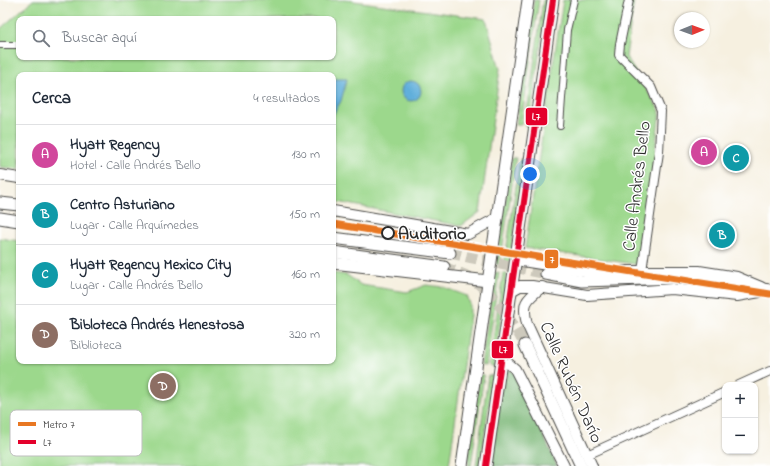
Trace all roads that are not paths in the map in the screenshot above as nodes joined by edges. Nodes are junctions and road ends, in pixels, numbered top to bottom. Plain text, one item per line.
1 (528, 0) edge
2 (553, 0) edge
3 (574, 0) edge
4 (629, 0) edge
5 (0, 45) edge
6 (16, 45) edge
7 (560, 126) dead end
8 (0, 175) edge
9 (16, 178) edge
10 (0, 203) edge
11 (16, 205) edge
12 (336, 211) edge
13 (0, 218) edge
14 (497, 218) junction
15 (16, 221) edge
16 (336, 238) edge
17 (336, 252) edge
18 (450, 253) tunnel mouth
19 (516, 260) junction
20 (336, 263) edge
21 (444, 267) tunnel mouth
22 (642, 271) junction
23 (546, 274) tunnel mouth
24 (488, 282) junction
25 (542, 287) junction
26 (769, 290) edge
27 (511, 291) junction
28 (525, 345) tunnel mouth
29 (501, 363) junction
30 (770, 371) edge
31 (746, 382) edge
32 (722, 393) edge
33 (587, 455) junction
34 (462, 466) edge
35 (486, 466) edge
36 (564, 466) edge
37 (581, 466) edge
38 (592, 466) edge

1 - 14 main road
2 - 19 main road
3 - 7 street
4 - 22 street, Calle Andrés Bello
5 - 6 street
8 - 9 street
10 - 11 main road
12 - 14 street
13 - 15 main road
14 - 24 main road
16 - 18 main road
17 - 21 main road
19 - 22 street
19 - 27 main road
20 - 24 main road
22 - 26 street
23 - 26 main road
24 - 34 main road
25 - 26 street
25 - 27 street
25 - 33 street, Calle Rubén Darío
27 - 29 main road
28 - 37 main road
29 - 35 main road
29 - 36 street
30 - 31 street
32 - 33 street
33 - 38 street, Calle Rubén Darío

